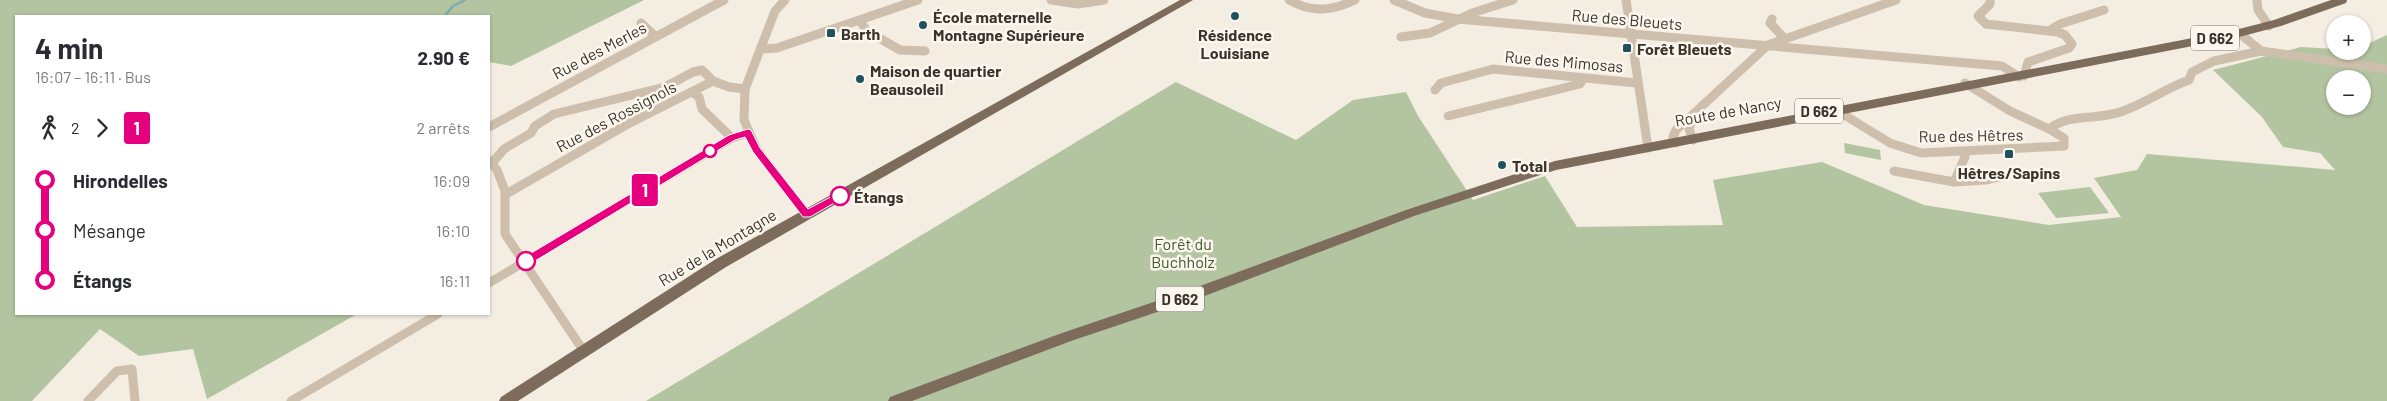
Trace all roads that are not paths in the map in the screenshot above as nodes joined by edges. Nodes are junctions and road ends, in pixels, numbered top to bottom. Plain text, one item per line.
1 (724, 0) edge
2 (785, 0) edge
3 (918, 0) edge
4 (1051, 0) edge
5 (1104, 0) edge
6 (1188, 0) edge
7 (1289, 0) edge
8 (1355, 0) edge
9 (1394, 0) edge
10 (1513, 0) edge
11 (1626, 0) edge
12 (1896, 0) edge
13 (1990, 0) edge
14 (2257, 0) edge
15 (2342, 0) edge
16 (2104, 10) dead end
17 (1458, 19) junction
18 (1772, 19) dead end
19 (860, 21) junction
20 (642, 23) dead end
21 (2269, 26) junction
22 (2050, 30) junction
23 (1630, 33) junction
24 (2239, 33) junction
25 (656, 36) junction
26 (1401, 37) dead end
27 (1789, 37) junction
28 (1768, 45) junction
29 (1800, 48) junction
30 (762, 49) junction
31 (925, 51) dead end
32 (2261, 51) junction
33 (2387, 68) edge
34 (2021, 75) junction
35 (1583, 78) junction
36 (713, 81) junction
37 (1637, 83) junction
38 (1966, 85) junction
39 (745, 89) junction
40 (1434, 90) dead end
41 (692, 92) junction
42 (1835, 110) junction
43 (1448, 116) dead end
44 (1693, 116) junction
45 (490, 126) edge
46 (2049, 129) junction
47 (748, 133) junction
48 (1692, 137) junction
49 (732, 138) junction
50 (1675, 140) junction
51 (1647, 145) junction
52 (1963, 152) junction
53 (491, 161) edge
54 (1894, 171) dead end
55 (2008, 175) dead end
56 (1954, 182) junction
57 (506, 194) junction
58 (806, 214) junction
59 (525, 262) junction
60 (490, 282) edge
61 (436, 315) edge
62 (583, 350) junction
63 (88, 401) edge
64 (135, 401) edge
65 (291, 401) edge
66 (506, 401) edge
67 (895, 401) edge

1 - 25 street, Rue des Merles
2 - 30 street
3 - 19 street
4 - 5 street
6 - 58 main road, Rue de la Montagne
7 - 8 street
9 - 17 street, Rue des Bleuets
10 - 17 street
11 - 23 street
12 - 27 street
13 - 22 street
14 - 21 street
15 - 21 main road, Route de Nancy / D 662
16 - 22 street
17 - 23 street, Rue des Bleuets
17 - 26 street
18 - 27 street
19 - 30 street
19 - 31 street
20 - 25 street
21 - 24 main road, Route de Nancy / D 662
22 - 34 street
23 - 28 street, Rue des Bleuets
23 - 37 street
24 - 32 street
24 - 34 main road, Route de Nancy / D 662
25 - 45 street, Rue des Merles
27 - 28 street
27 - 29 street
28 - 29 street, Rue des Bleuets
28 - 44 street
29 - 34 street, Rue des Bleuets
30 - 39 street
32 - 33 street
32 - 46 street
34 - 38 main road, Route de Nancy / D 662
35 - 37 street, Rue des Mimosas
35 - 40 street, Rue des Mimosas
35 - 43 street
36 - 39 street
36 - 41 street, Rue des Rossignols
36 - 53 street
37 - 51 street
38 - 42 main road, Route de Nancy / D 662
38 - 46 street
39 - 47 street
41 - 49 street
41 - 57 street, Rue des Rossignols
42 - 48 main road, Route de Nancy / D 662
42 - 52 street, Rue des Hêtres
44 - 48 street
44 - 50 street
46 - 52 street, Rue des Hêtres
47 - 49 street
47 - 58 street
48 - 50 main road, Route de Nancy / D 662
49 - 59 street
50 - 51 main road, Route de Nancy / D 662
51 - 67 main road, Route de Nancy / D 662
52 - 56 street
53 - 57 street
54 - 56 street
55 - 56 street
57 - 59 street
58 - 62 main road, Rue de la Montagne
59 - 60 street
59 - 62 street
61 - 65 street
62 - 66 main road, Rue de la Montagne
63 - 64 street

